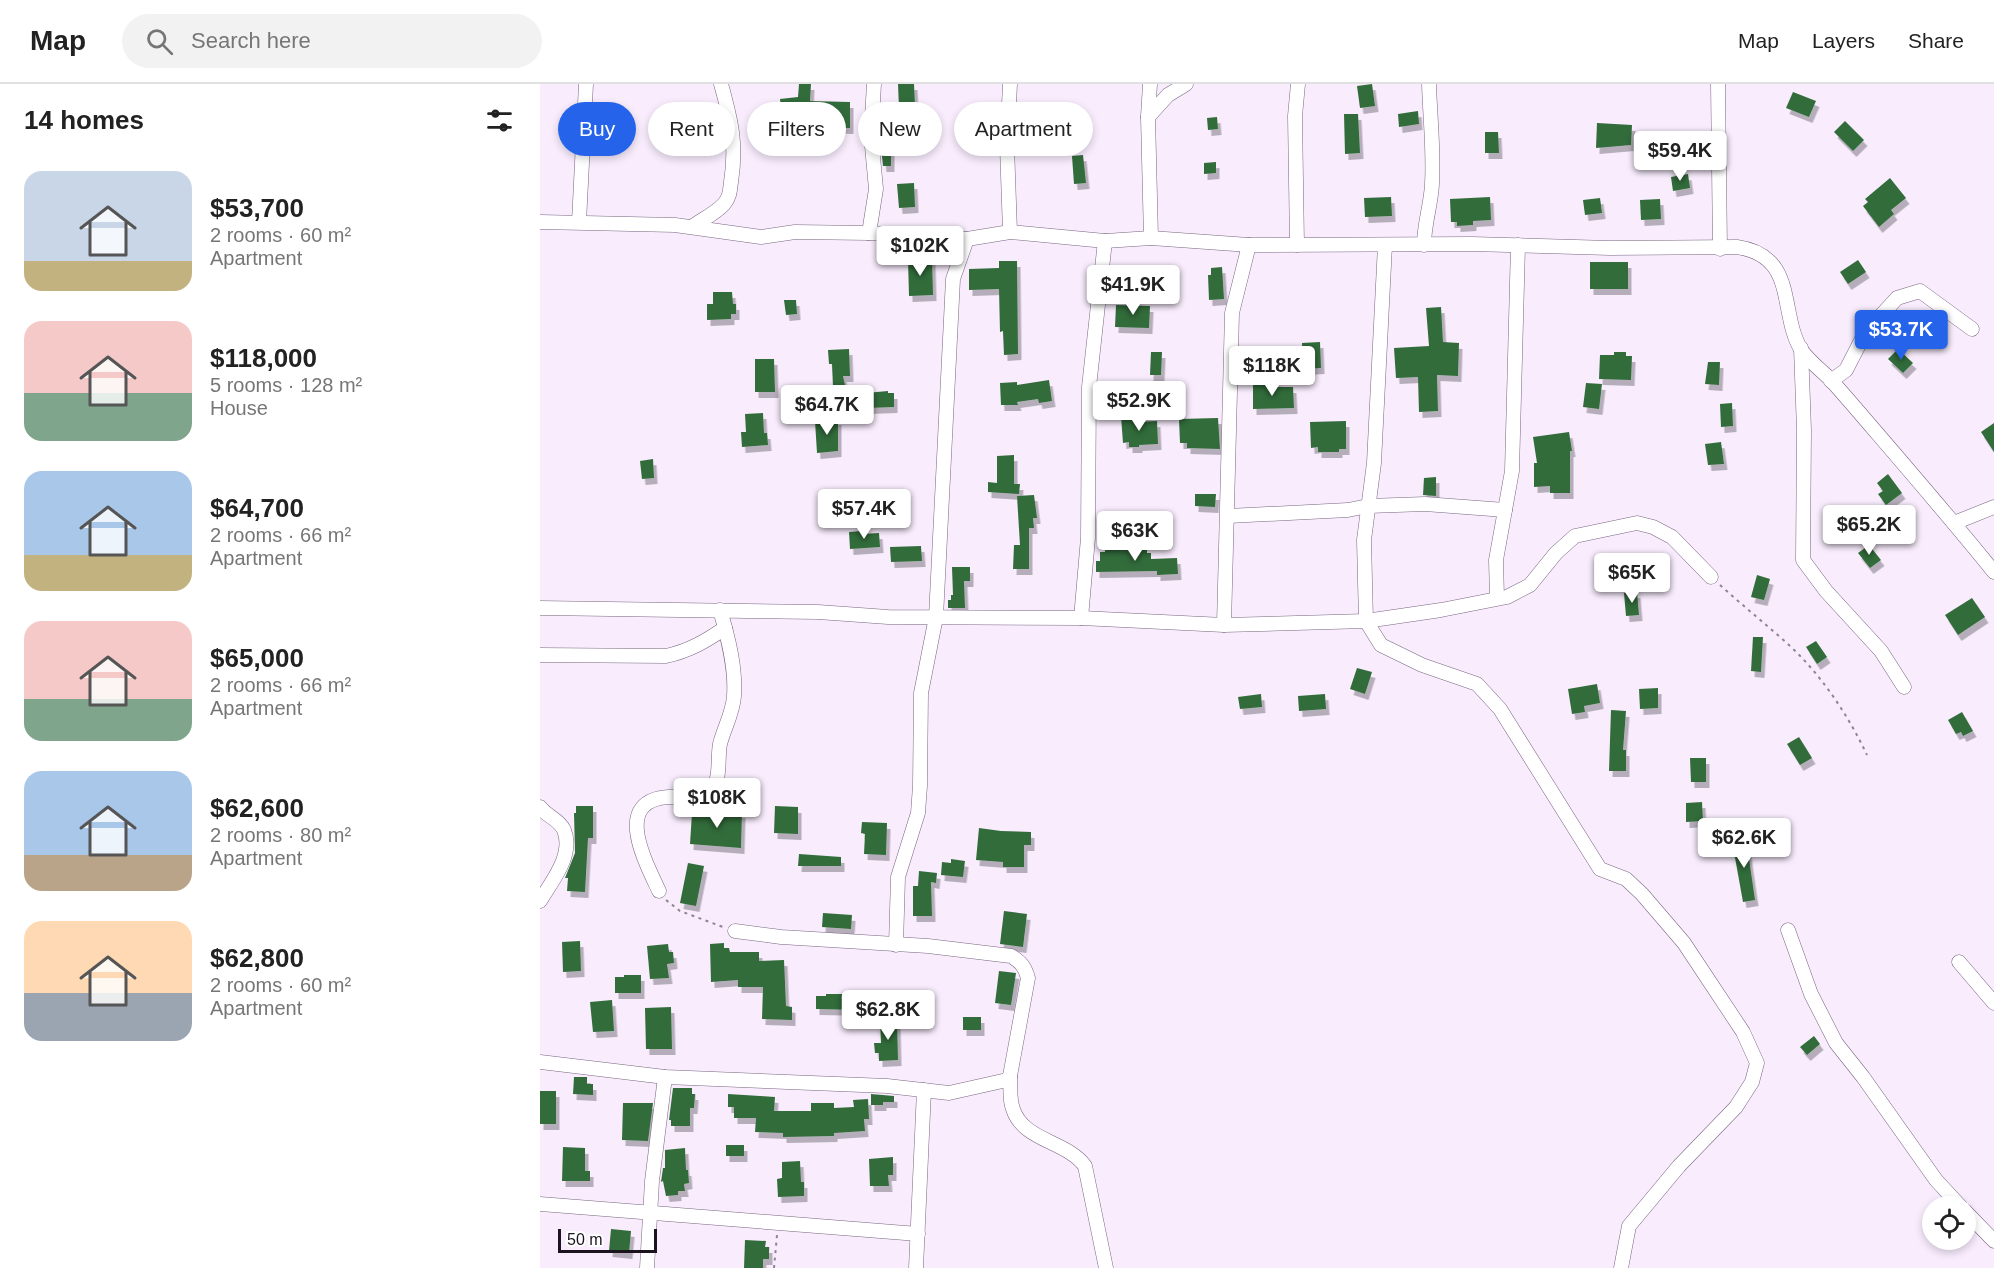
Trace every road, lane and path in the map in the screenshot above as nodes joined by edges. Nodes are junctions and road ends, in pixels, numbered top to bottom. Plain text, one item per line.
1 (586, 84) edge
2 (721, 84) edge
3 (874, 84) edge
4 (1010, 84) edge
5 (1150, 84) edge
6 (1186, 84) edge
7 (1298, 84) edge
8 (1429, 84) edge
9 (1718, 84) edge
10 (1148, 117) junction
11 (540, 222) edge
12 (579, 222) junction
13 (693, 226) junction
14 (1010, 232) junction
15 (869, 233) junction
16 (1151, 238) junction
17 (967, 239) junction
18 (1105, 241) junction
19 (1249, 245) junction
20 (1298, 245) junction
21 (1385, 245) junction
22 (1424, 245) junction
23 (1518, 245) junction
24 (1720, 249) junction
25 (1972, 329) dead end
26 (1801, 348) junction
27 (1831, 381) junction
28 (1368, 506) junction
29 (1994, 507) edge
30 (1505, 510) junction
31 (1228, 516) junction
32 (1954, 523) junction
33 (1994, 572) edge
34 (1711, 577) joint
35 (1497, 598) junction
36 (540, 608) edge
37 (720, 610) junction
38 (936, 617) junction
39 (1081, 618) junction
40 (1366, 621) junction
41 (1224, 625) junction
42 (725, 628) junction
43 (540, 655) edge
44 (1904, 687) dead end
45 (1867, 755) dead end
46 (540, 807) edge
47 (659, 891) joint
48 (540, 901) edge
49 (1788, 930) dead end
50 (735, 931) joint
51 (896, 945) junction
52 (1959, 962) dead end
53 (1994, 1003) edge
54 (540, 1062) edge
55 (1010, 1076) junction
56 (665, 1077) junction
57 (924, 1090) junction
58 (1950, 1196) edge
59 (540, 1204) edge
60 (650, 1212) junction
61 (778, 1222) junction
62 (1976, 1222) edge
63 (918, 1234) junction
64 (1994, 1241) edge
65 (647, 1268) edge
66 (774, 1268) edge
67 (916, 1268) edge
68 (1106, 1268) edge
69 (1621, 1268) edge

1 - 12 street
2 - 13 street
3 - 15 street
4 - 14 street
5 - 10 street
6 - 10 street
7 - 20 street
8 - 22 street
9 - 24 street
10 - 16 street
11 - 12 street
12 - 13 street
13 - 15 street
14 - 17 street
14 - 18 street
15 - 17 street
16 - 18 street
16 - 19 street
17 - 38 street
18 - 39 street
19 - 20 street
19 - 31 street
20 - 21 street
21 - 22 street
21 - 28 street
22 - 23 street
23 - 24 street
23 - 30 street
24 - 26 street
25 - 27 street
26 - 27 street
26 - 44 street
27 - 32 street
28 - 30 street
28 - 31 street
28 - 40 street
29 - 32 street
30 - 35 street
31 - 41 street
32 - 33 street
34 - 35 street
34 - 45 path
35 - 40 street
36 - 37 street
37 - 38 street
37 - 42 street
38 - 39 street
38 - 51 street
39 - 41 street
40 - 41 street
40 - 69 street
42 - 43 street
42 - 47 street
46 - 48 street
47 - 50 path
49 - 58 street
50 - 51 street
51 - 55 street
52 - 53 street
54 - 56 street
55 - 57 street
55 - 68 street
56 - 57 street
56 - 60 street
57 - 63 street
59 - 60 street
60 - 61 street
60 - 65 street
61 - 63 street
61 - 66 path
62 - 64 street
63 - 67 street

